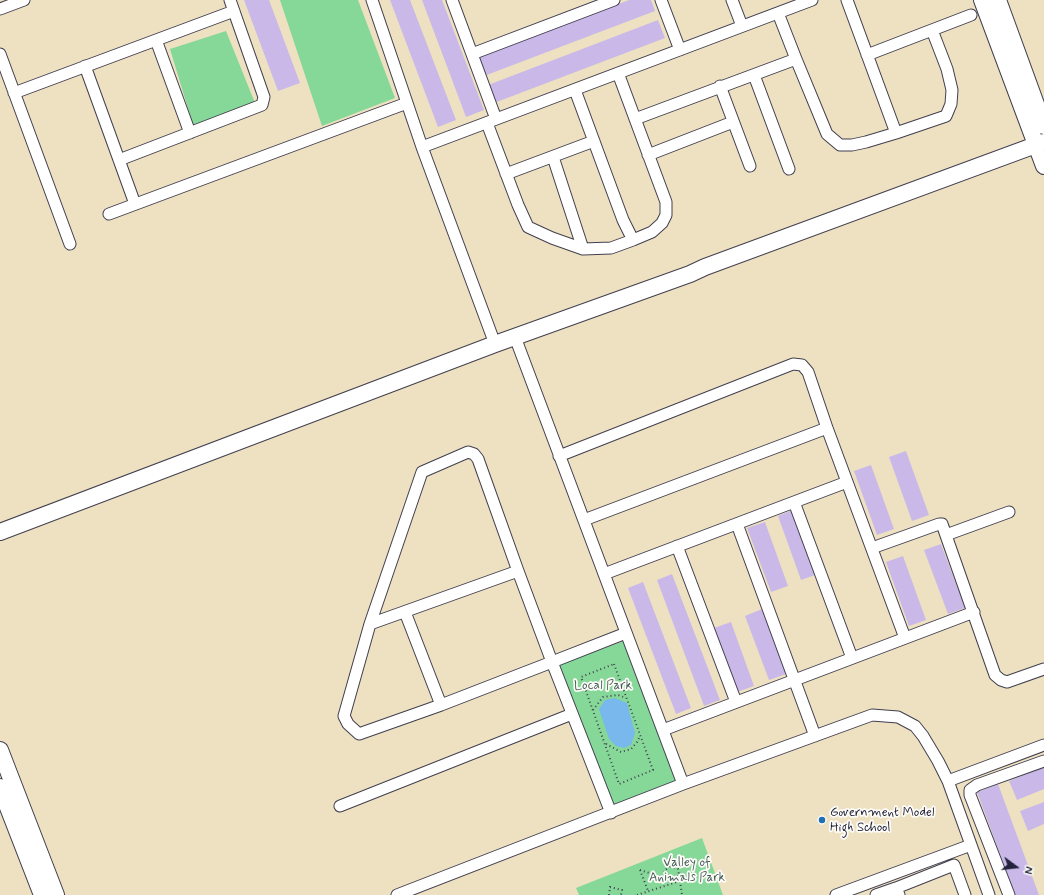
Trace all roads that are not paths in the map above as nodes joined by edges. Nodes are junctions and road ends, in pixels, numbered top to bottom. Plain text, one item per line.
1 (24, 0) edge
2 (230, 0) edge
3 (372, 0) edge
4 (452, 0) edge
5 (614, 0) edge
6 (661, 0) edge
7 (732, 0) edge
8 (812, 0) edge
9 (847, 0) edge
10 (982, 0) edge
11 (998, 0) edge
12 (589, 4) edge
13 (0, 9) edge
14 (234, 11) junction
15 (778, 13) junction
16 (971, 15) dead end
17 (742, 26) junction
18 (932, 30) junction
19 (156, 40) junction
20 (680, 50) junction
21 (0, 54) edge
22 (472, 54) junction
23 (867, 55) junction
24 (796, 59) junction
25 (85, 66) junction
26 (618, 73) junction
27 (754, 75) junction
28 (720, 86) junction
29 (575, 90) junction
30 (14, 93) junction
31 (407, 103) junction
32 (635, 119) junction
33 (492, 121) junction
34 (733, 122) junction
35 (1044, 126) edge
36 (190, 133) junction
37 (896, 133) junction
38 (594, 141) junction
39 (1040, 144) edge
40 (422, 147) junction
41 (648, 155) junction
42 (553, 157) junction
43 (119, 160) junction
44 (750, 166) dead end
45 (1044, 166) edge
46 (789, 169) dead end
47 (506, 174) junction
48 (135, 204) junction
49 (110, 214) dead end
50 (633, 240) junction
51 (70, 244) dead end
52 (583, 249) junction
53 (515, 337) junction
54 (495, 344) junction
55 (827, 428) junction
56 (559, 456) junction
57 (847, 482) junction
58 (794, 502) junction
59 (1009, 512) dead end
60 (584, 520) junction
61 (737, 524) junction
62 (0, 532) edge
63 (946, 535) junction
64 (677, 546) junction
65 (872, 548) junction
66 (518, 571) junction
67 (604, 574) junction
68 (405, 612) junction
69 (974, 612) junction
70 (370, 624) junction
71 (626, 633) junction
72 (905, 638) junction
73 (852, 658) junction
74 (552, 662) junction
75 (1044, 669) edge
76 (794, 680) junction
77 (736, 702) junction
78 (441, 705) junction
79 (572, 714) junction
80 (663, 730) junction
81 (815, 736) junction
82 (1044, 745) edge
83 (0, 750) edge
84 (1044, 761) edge
85 (948, 781) junction
86 (683, 784) junction
87 (0, 787) edge
88 (340, 806) dead end
89 (611, 813) junction
90 (971, 845) junction
91 (898, 892) edge
92 (42, 895) edge
93 (56, 895) edge
94 (397, 895) edge
95 (837, 895) edge
96 (876, 895) edge
97 (965, 895) edge
98 (989, 895) edge
99 (1009, 895) edge

1 - 13 street
2 - 14 street
3 - 31 street
4 - 22 street
5 - 12 street
6 - 20 street
7 - 17 street
8 - 15 street
9 - 23 street
10 - 39 main road
11 - 35 main road
12 - 22 street
14 - 19 street
14 - 36 street
15 - 17 street
15 - 24 street
16 - 18 street
17 - 20 street
18 - 23 street
18 - 37 street
19 - 25 street
19 - 36 street
20 - 26 street
21 - 30 street
22 - 33 street
23 - 37 street
24 - 27 street
24 - 37 street
25 - 30 street
25 - 43 street
26 - 29 street
26 - 32 street
27 - 28 street
27 - 46 street
28 - 32 street
28 - 34 street
29 - 33 street
29 - 38 street
30 - 51 street
31 - 40 street
31 - 48 street
32 - 41 street
33 - 40 street
33 - 47 street
34 - 41 street
34 - 44 street
36 - 43 street
38 - 42 street
38 - 50 street
39 - 45 main road
39 - 53 main road
40 - 54 street
41 - 50 street
42 - 47 street
42 - 52 street
43 - 48 street
47 - 52 street
48 - 49 street
50 - 52 street
53 - 54 main road
53 - 56 street
54 - 62 main road
55 - 56 street
55 - 57 street
55 - 60 street
56 - 60 street
57 - 58 street
57 - 65 street
58 - 61 street
58 - 73 street
59 - 63 street
60 - 67 street
61 - 64 street
61 - 76 street
63 - 65 street
63 - 69 street
64 - 67 street
64 - 77 street
65 - 72 street
66 - 68 street
66 - 70 street
66 - 74 street
67 - 71 street
68 - 70 street
68 - 78 street
69 - 72 street
69 - 75 street
70 - 78 street
71 - 74 street
71 - 80 street
72 - 73 street
73 - 76 street
74 - 78 street
74 - 79 street
76 - 77 street
76 - 81 street
77 - 80 street
79 - 88 street
79 - 89 street
80 - 86 street
81 - 85 street
81 - 86 street
82 - 85 street
83 - 93 main road
84 - 99 street
85 - 90 street
86 - 89 street
87 - 92 main road
89 - 94 street
90 - 95 street
90 - 98 street
91 - 96 street
91 - 97 street

